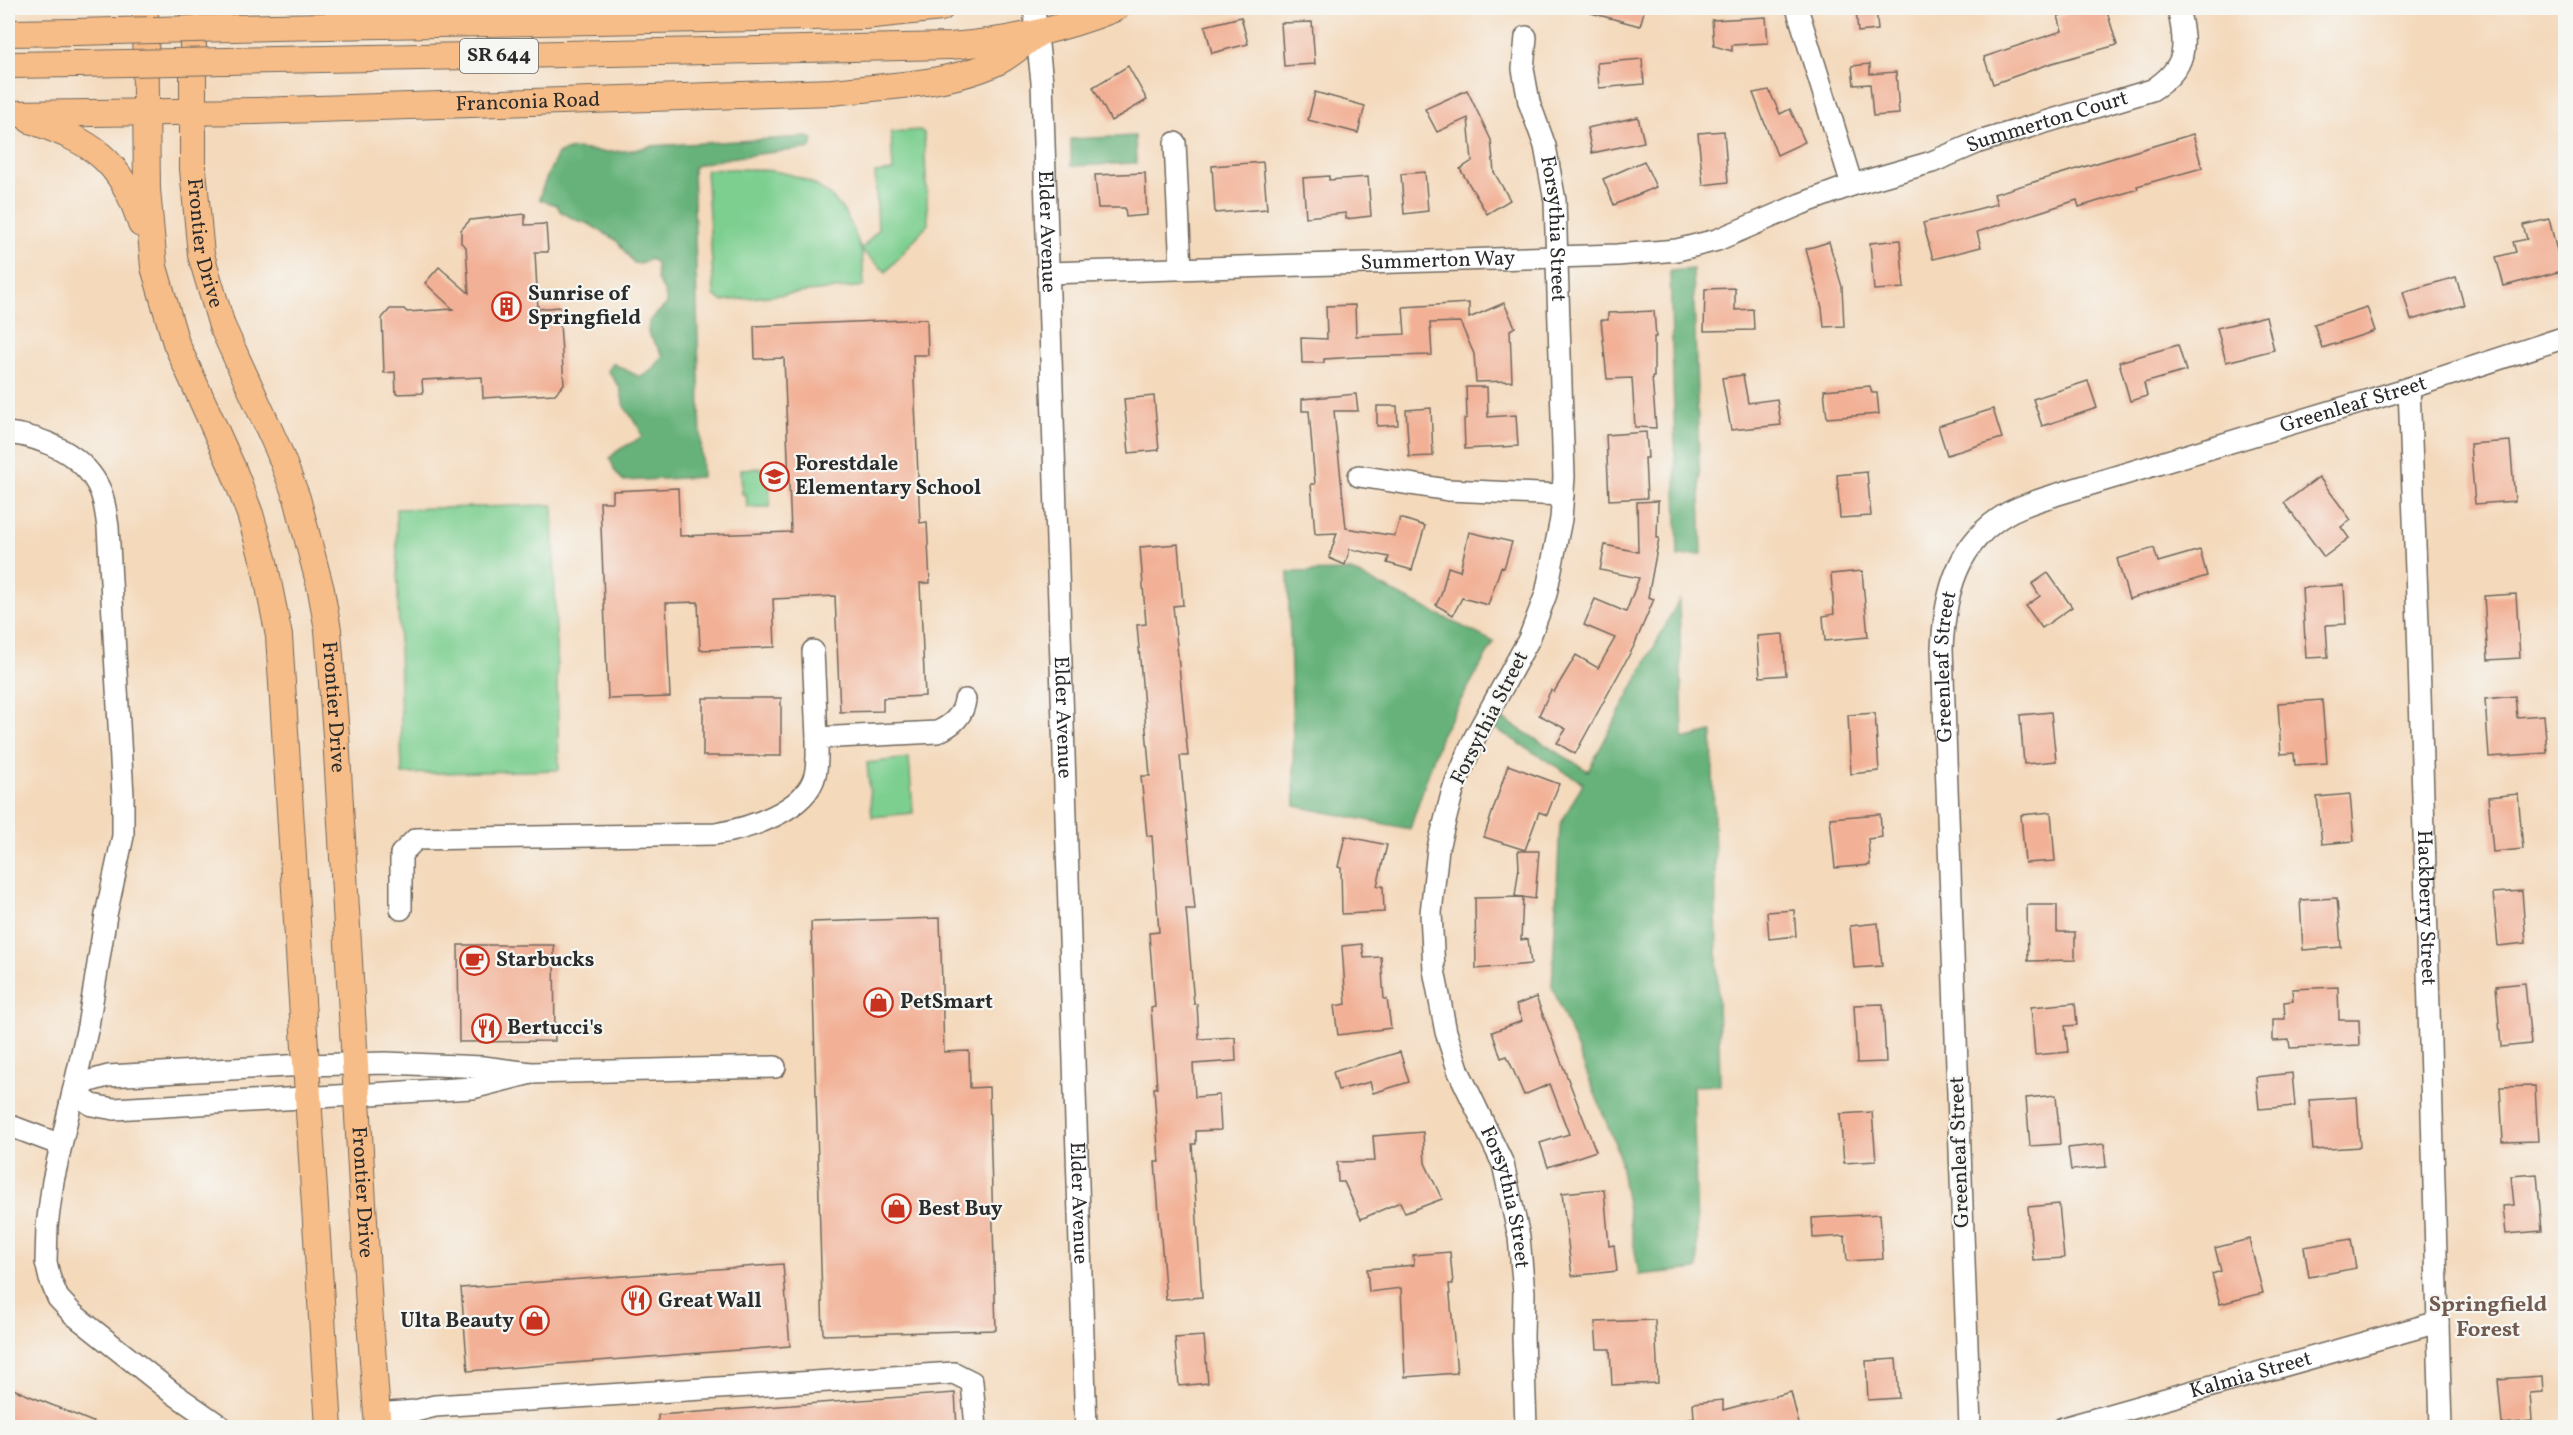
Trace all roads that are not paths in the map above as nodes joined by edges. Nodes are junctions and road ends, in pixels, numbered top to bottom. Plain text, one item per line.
1 (145, 8) edge
2 (193, 8) edge
3 (941, 8) edge
4 (1034, 8) edge
5 (1116, 8) edge
6 (1797, 8) edge
7 (2178, 8) edge
8 (8, 33) edge
9 (1036, 34) junction
10 (1526, 37) dead end
11 (8, 65) edge
12 (145, 112) junction
13 (194, 112) junction
14 (10, 114) edge
15 (1175, 144) dead end
16 (1852, 185) junction
17 (1557, 257) junction
18 (153, 267) junction
19 (1181, 269) junction
20 (1048, 273) junction
21 (2565, 337) edge
22 (2409, 388) junction
23 (8, 433) edge
24 (1359, 476) dead end
25 (1563, 495) junction
26 (813, 651) dead end
27 (965, 700) dead end
28 (817, 738) junction
29 (401, 909) dead end
30 (355, 1064) junction
31 (305, 1065) junction
32 (775, 1067) dead end
33 (531, 1073) junction
34 (73, 1092) junction
35 (357, 1094) junction
36 (308, 1097) junction
37 (8, 1125) edge
38 (61, 1145) junction
39 (2438, 1322) junction
40 (378, 1421) edge
41 (223, 1428) edge
42 (329, 1428) edge
43 (976, 1428) edge
44 (1086, 1428) edge
45 (1526, 1428) edge
46 (1970, 1428) edge
47 (2063, 1428) edge
48 (2440, 1428) edge

1 - 12 main road
2 - 13 main road, Frontier Drive
3 - 8 main road, SR 644, bridge
4 - 9 street, Elder Avenue
5 - 9 main road, Franconia Road / SR 644
6 - 16 street
7 - 16 street, Summerton Court
9 - 11 main road, Franconia Road / SR 644, bridge
9 - 13 main road, Franconia Road
9 - 20 street, Elder Avenue
10 - 17 street, Forsythia Street
12 - 13 main road, Franconia Road
12 - 14 main road, Franconia Road
12 - 18 main road
13 - 30 main road, Frontier Drive
14 - 18 main road
15 - 19 street
16 - 17 street, Summerton Way
17 - 19 street, Summerton Way
17 - 25 street, Forsythia Street
18 - 31 main road
19 - 20 street, Summerton Way
20 - 44 street, Elder Avenue
21 - 22 street, Greenleaf Street
22 - 39 street, Hackberry Street
22 - 46 street, Greenleaf Street
23 - 34 street
24 - 25 street
25 - 45 street, Forsythia Street
26 - 28 street
27 - 28 street
28 - 29 street
30 - 31 street
30 - 33 street
30 - 35 main road, Frontier Drive
31 - 34 street
31 - 36 main road
32 - 33 street
33 - 35 street
34 - 36 street
34 - 38 street
35 - 36 street
35 - 40 main road, Frontier Drive
36 - 42 main road
37 - 38 street
38 - 41 street
39 - 47 street, Kalmia Street
39 - 48 street, Hackberry Street
40 - 43 street

